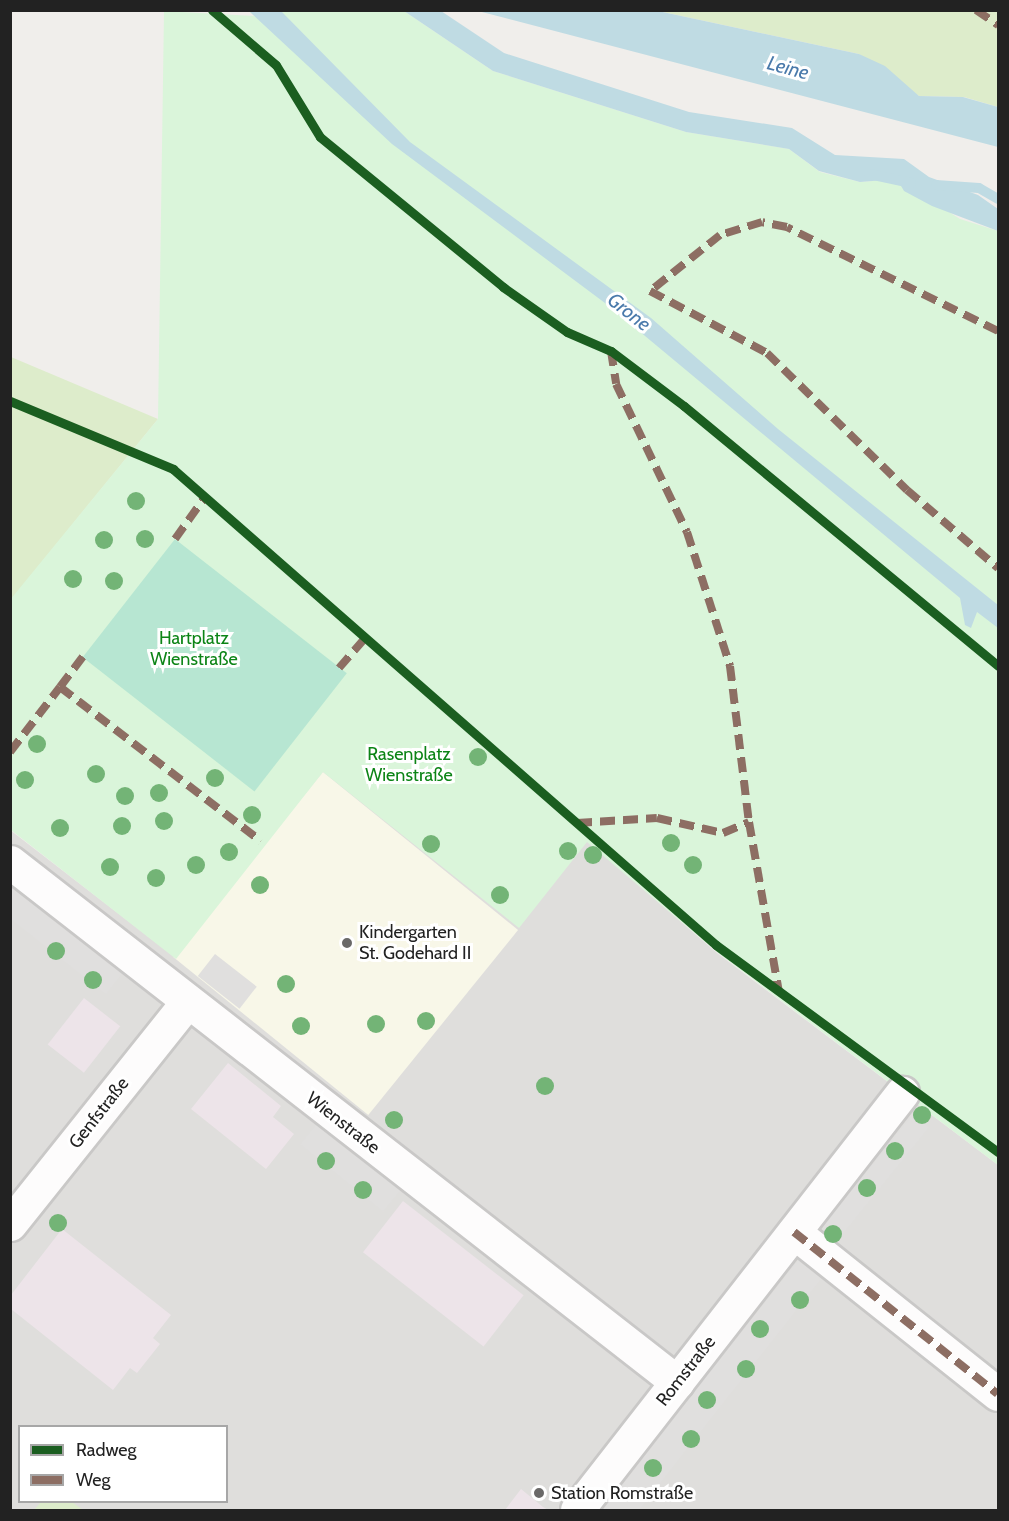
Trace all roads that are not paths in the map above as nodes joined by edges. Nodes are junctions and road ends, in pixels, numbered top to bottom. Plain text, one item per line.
1 (10, 862) edge
2 (187, 1002) junction
3 (902, 1093) dead end
4 (10, 1224) edge
5 (794, 1232) junction
6 (677, 1382) junction
7 (999, 1394) edge
8 (577, 1510) edge

1 - 2 street, Wienstraße
2 - 4 street, Genfstraße
2 - 6 street, Wienstraße
3 - 5 street, Romstraße
5 - 6 street, Romstraße
5 - 7 street
6 - 8 street, Romstraße

